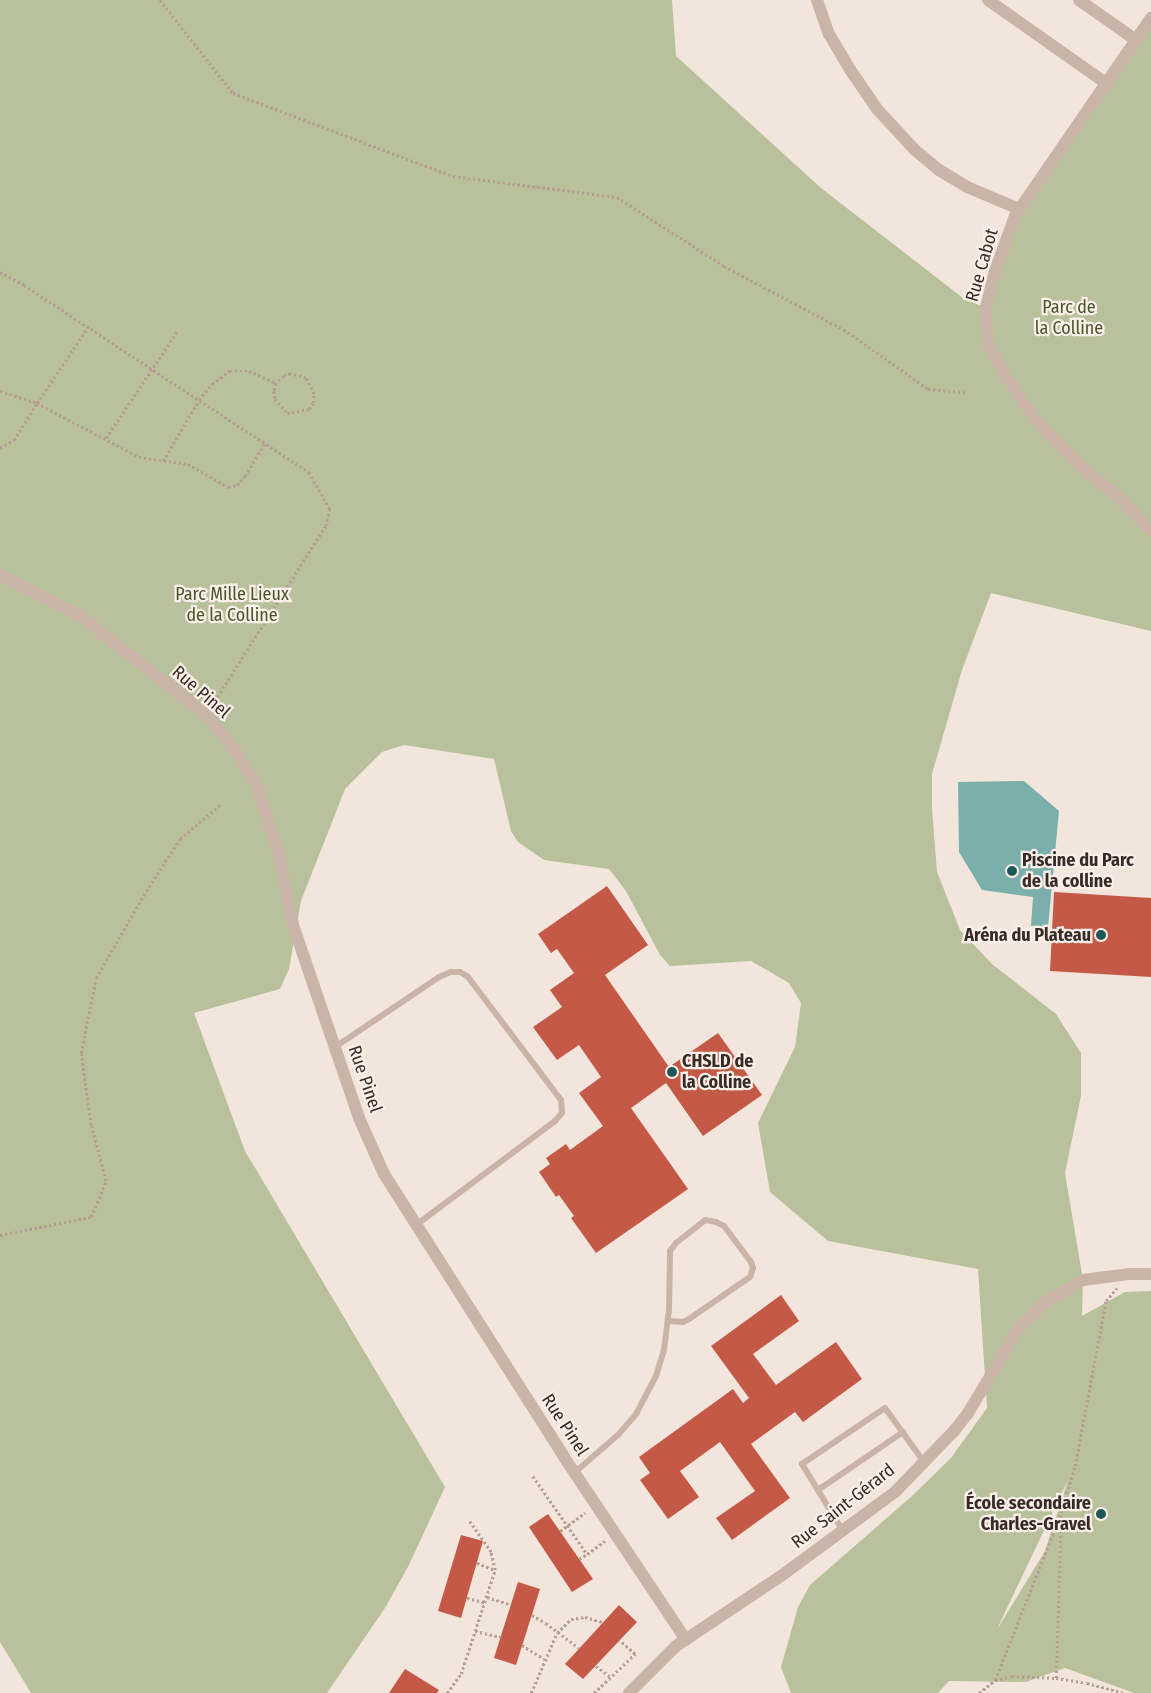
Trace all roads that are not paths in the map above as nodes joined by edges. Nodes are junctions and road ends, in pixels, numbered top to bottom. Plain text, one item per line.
1 (817, 0) edge
2 (988, 0) edge
3 (1079, 0) edge
4 (1151, 18) edge
5 (1136, 40) junction
6 (1107, 84) junction
7 (1019, 209) junction
8 (1151, 531) edge
9 (0, 575) edge
10 (335, 1047) junction
11 (416, 1225) junction
12 (1151, 1274) edge
13 (668, 1321) junction
14 (903, 1432) junction
15 (924, 1462) junction
16 (574, 1472) junction
17 (818, 1490) junction
18 (843, 1531) junction
19 (686, 1640) junction
20 (628, 1693) edge

1 - 7 street
2 - 6 street
3 - 5 street
4 - 5 street, Rue Cabot
5 - 6 street, Rue Cabot
6 - 7 street, Rue Cabot
7 - 8 street, Rue Cabot
9 - 10 street, Rue Pinel
10 - 11 street, Rue Pinel
10 - 11 lane
11 - 16 street, Rue Pinel
12 - 15 street, Rue Saint-Gérard
13 - 13 lane
13 - 16 lane
14 - 15 lane
14 - 17 lane
14 - 17 lane
15 - 18 street, Rue Saint-Gérard
16 - 19 street, Rue Pinel
17 - 18 lane
18 - 19 street, Rue Saint-Gérard
19 - 20 street, Rue Saint-Gérard

